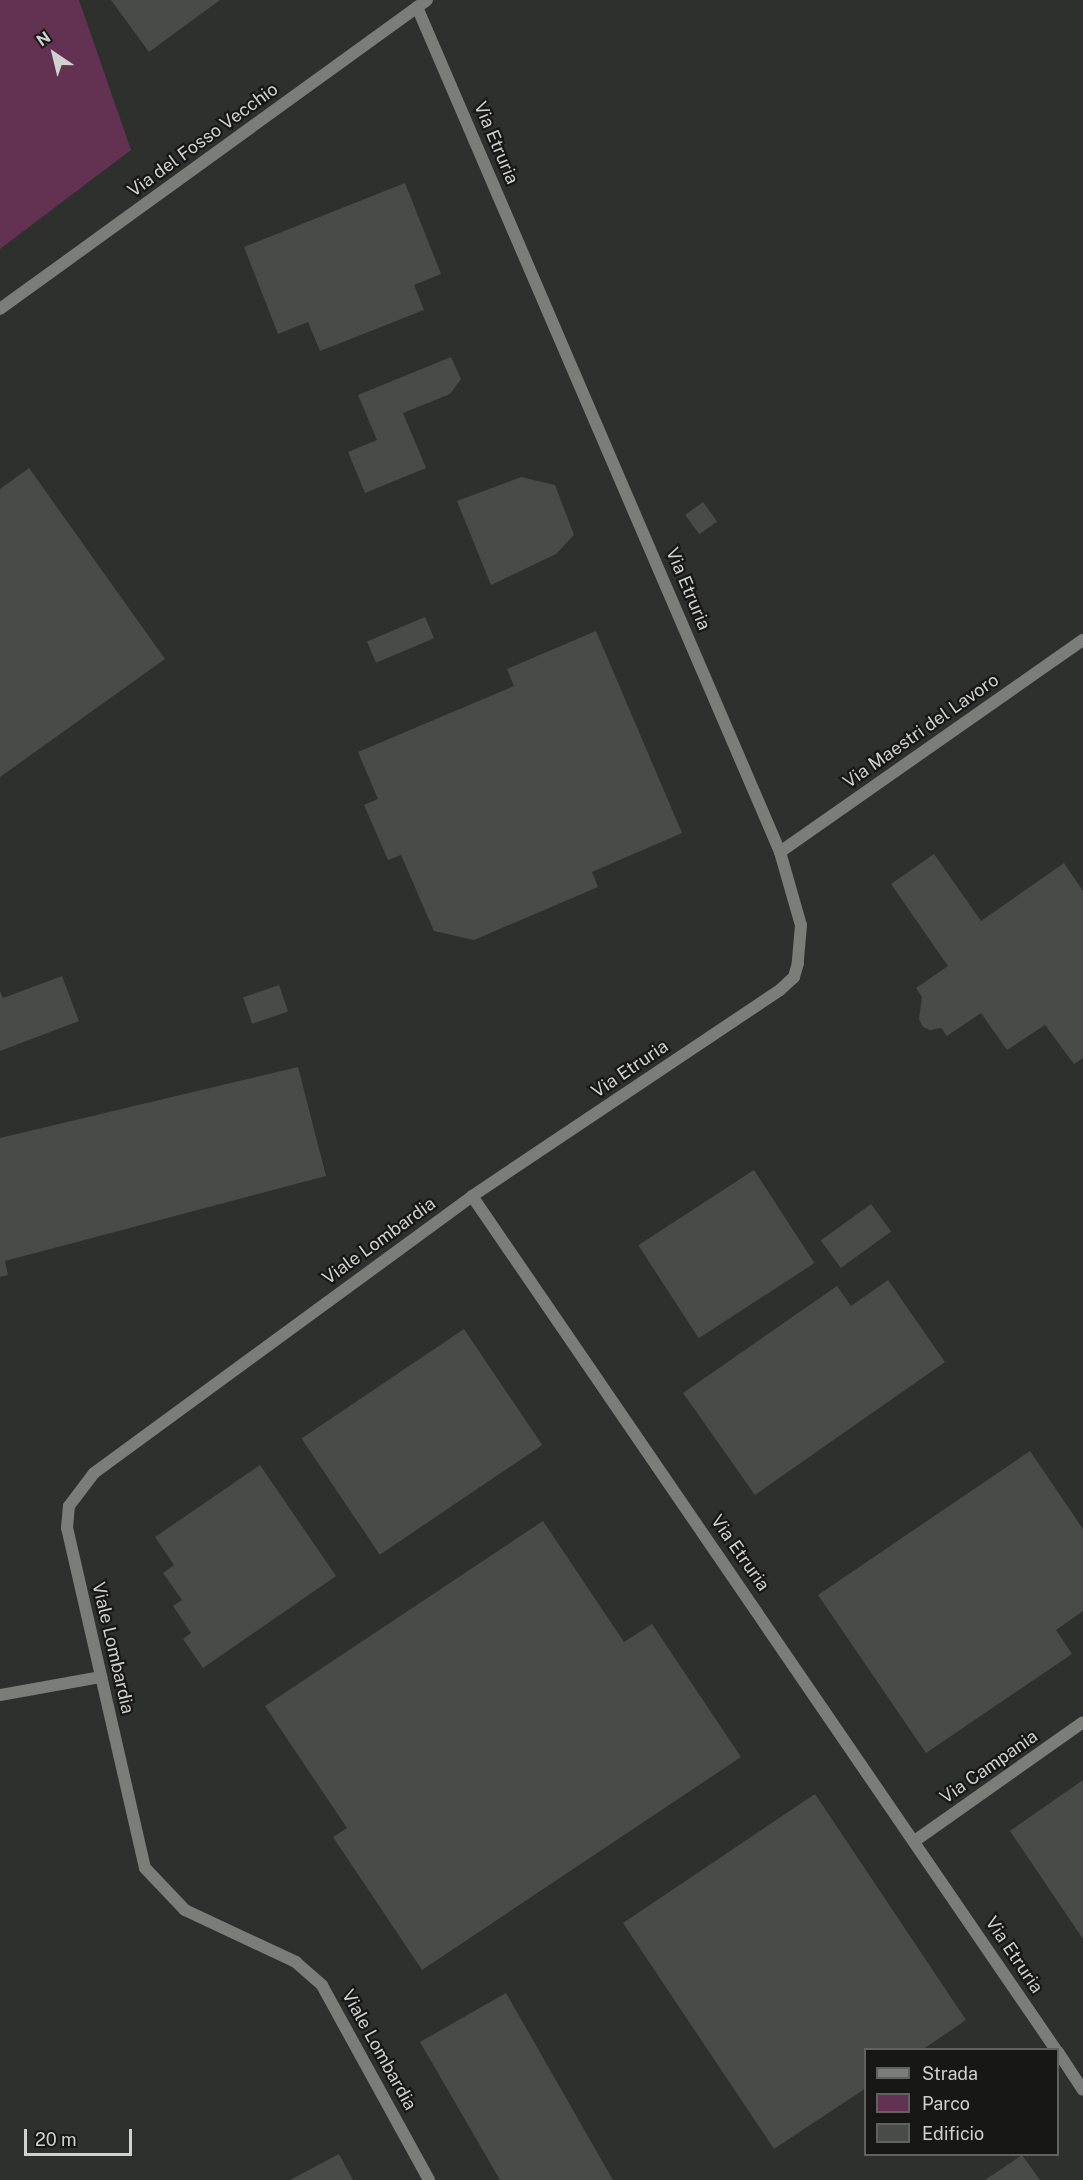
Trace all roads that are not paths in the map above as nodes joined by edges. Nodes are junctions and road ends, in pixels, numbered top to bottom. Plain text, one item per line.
1 (422, 4) edge
2 (0, 309) edge
3 (1083, 640) edge
4 (780, 852) junction
5 (472, 1196) junction
6 (100, 1677) junction
7 (0, 1695) edge
8 (1083, 1722) edge
9 (916, 1840) junction
10 (1055, 2048) edge
11 (1059, 2054) edge
12 (1083, 2090) edge
13 (429, 2180) edge

1 - 2 street, Via del Fosso Vecchio
1 - 4 street, Via Etruria
3 - 4 street, Via Maestri del Lavoro
4 - 5 street, Via Etruria
5 - 6 street, Viale Lombardia
5 - 9 street, Via Etruria
6 - 7 street
6 - 13 street, Viale Lombardia
8 - 9 street, Via Campania
9 - 10 street, Via Etruria
11 - 12 street, Via Etruria

